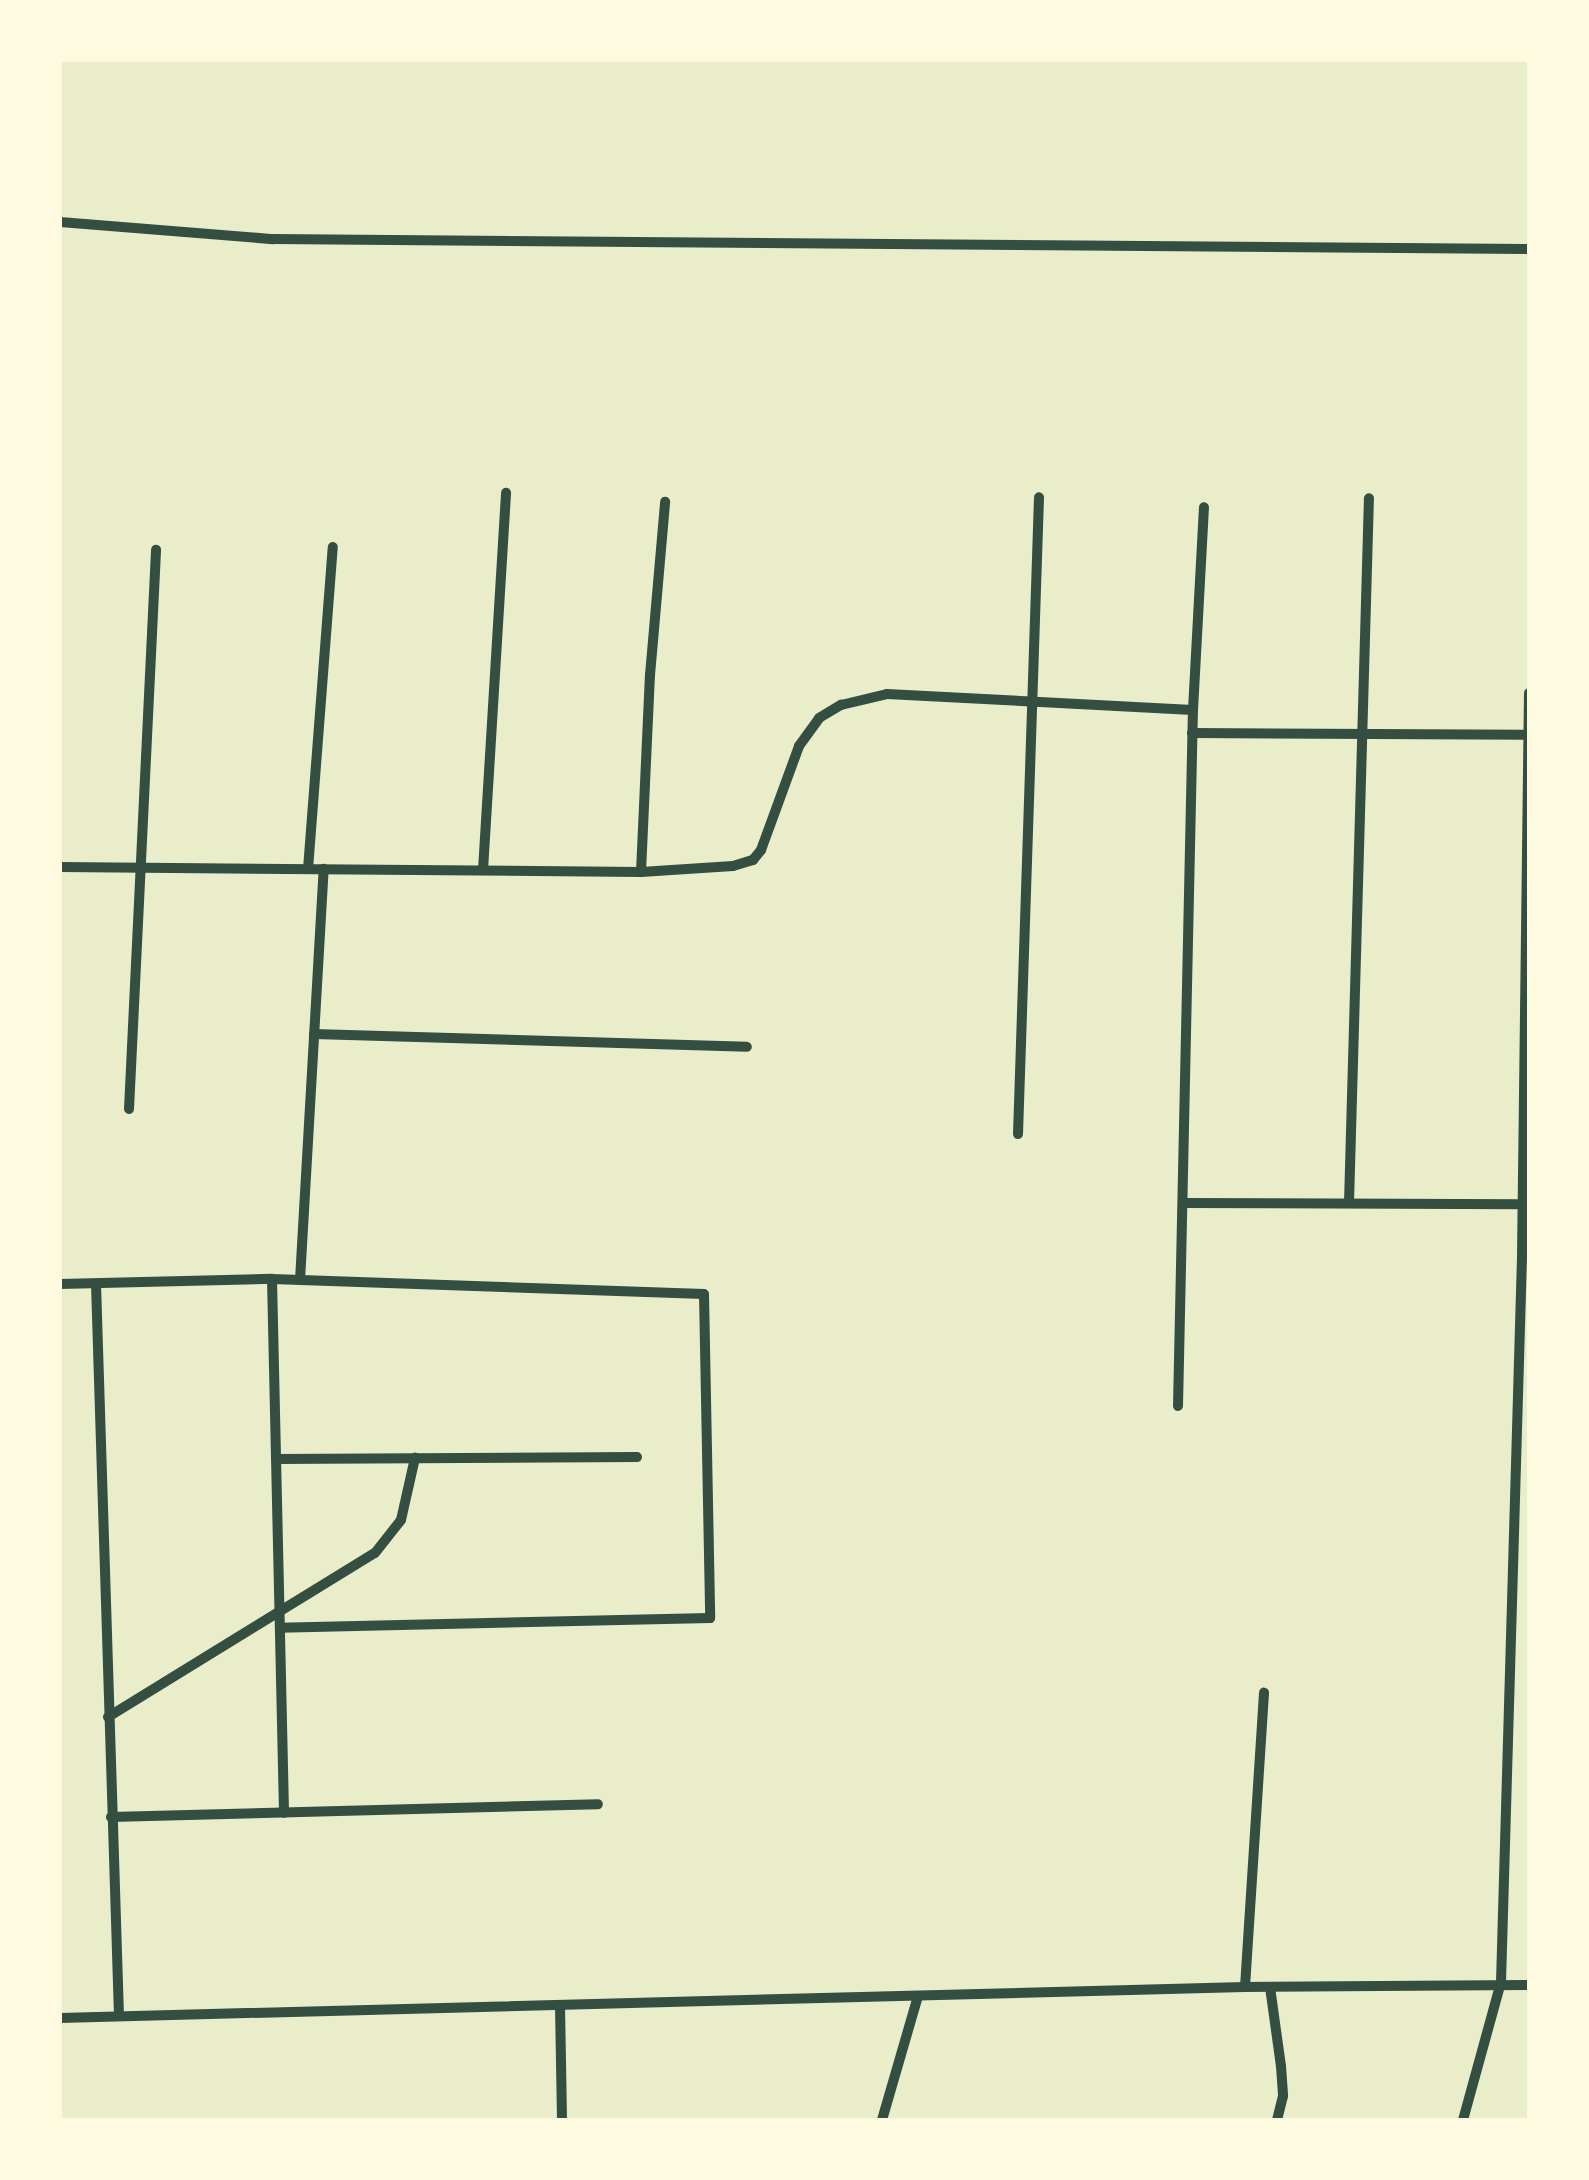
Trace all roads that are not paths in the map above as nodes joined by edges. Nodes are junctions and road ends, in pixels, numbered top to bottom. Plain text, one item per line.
1 (60, 222) edge
2 (1527, 250) edge
3 (506, 493) dead end
4 (1039, 497) dead end
5 (1369, 498) dead end
6 (665, 502) dead end
7 (1204, 508) dead end
8 (333, 548) dead end
9 (156, 550) dead end
10 (1529, 692) edge
11 (1033, 699) junction
12 (1193, 710) junction
13 (1192, 733) junction
14 (1362, 734) junction
15 (1528, 734) edge
16 (60, 867) edge
17 (142, 868) junction
18 (308, 869) junction
19 (324, 869) junction
20 (483, 870) junction
21 (641, 872) junction
22 (314, 1034) junction
23 (748, 1047) dead end
24 (1526, 1100) edge
25 (129, 1110) dead end
26 (1018, 1134) dead end
27 (1182, 1203) junction
28 (1349, 1203) junction
29 (1522, 1204) junction
30 (1526, 1257) edge
31 (272, 1279) junction
32 (300, 1280) junction
33 (60, 1284) edge
34 (96, 1284) junction
35 (1178, 1406) dead end
36 (637, 1457) dead end
37 (416, 1458) junction
38 (276, 1459) junction
39 (1516, 1474) junction
40 (1529, 1476) edge
41 (279, 1610) junction
42 (280, 1628) junction
43 (1264, 1693) dead end
44 (108, 1717) junction
45 (598, 1804) dead end
46 (284, 1813) junction
47 (112, 1817) junction
48 (1501, 1982) junction
49 (1529, 1985) edge
50 (1245, 1987) junction
51 (1270, 1987) junction
52 (918, 1996) junction
53 (560, 2005) junction
54 (119, 2016) junction
55 (60, 2018) edge
56 (562, 2120) edge
57 (882, 2120) edge
58 (1278, 2120) edge
59 (1463, 2120) edge

1 - 2 street
3 - 20 street
4 - 11 street
5 - 14 street
6 - 21 street
7 - 12 street
8 - 18 street
9 - 17 street
10 - 15 street
11 - 12 street
11 - 21 street
11 - 26 street
12 - 13 street
13 - 14 street
13 - 27 street
14 - 15 street
14 - 28 street
15 - 24 street
16 - 17 street
17 - 18 street
17 - 25 street
18 - 19 street
19 - 20 street
19 - 22 street
20 - 21 street
22 - 23 street
22 - 32 street
24 - 29 street
27 - 28 street
27 - 35 street
28 - 29 street
29 - 30 street
30 - 39 street
31 - 32 street
31 - 34 street
31 - 38 street
32 - 42 street
33 - 34 street
34 - 44 street
36 - 37 street
37 - 38 street
37 - 41 street
38 - 41 street
39 - 40 street
39 - 48 street
41 - 42 street
41 - 44 street
42 - 46 street
43 - 50 street
44 - 47 street
45 - 46 street
46 - 47 street
47 - 54 street
48 - 49 street
48 - 51 street
48 - 59 street
50 - 51 street
50 - 52 street
51 - 58 street
52 - 53 street
52 - 57 street
53 - 54 street
53 - 56 street
54 - 55 street

